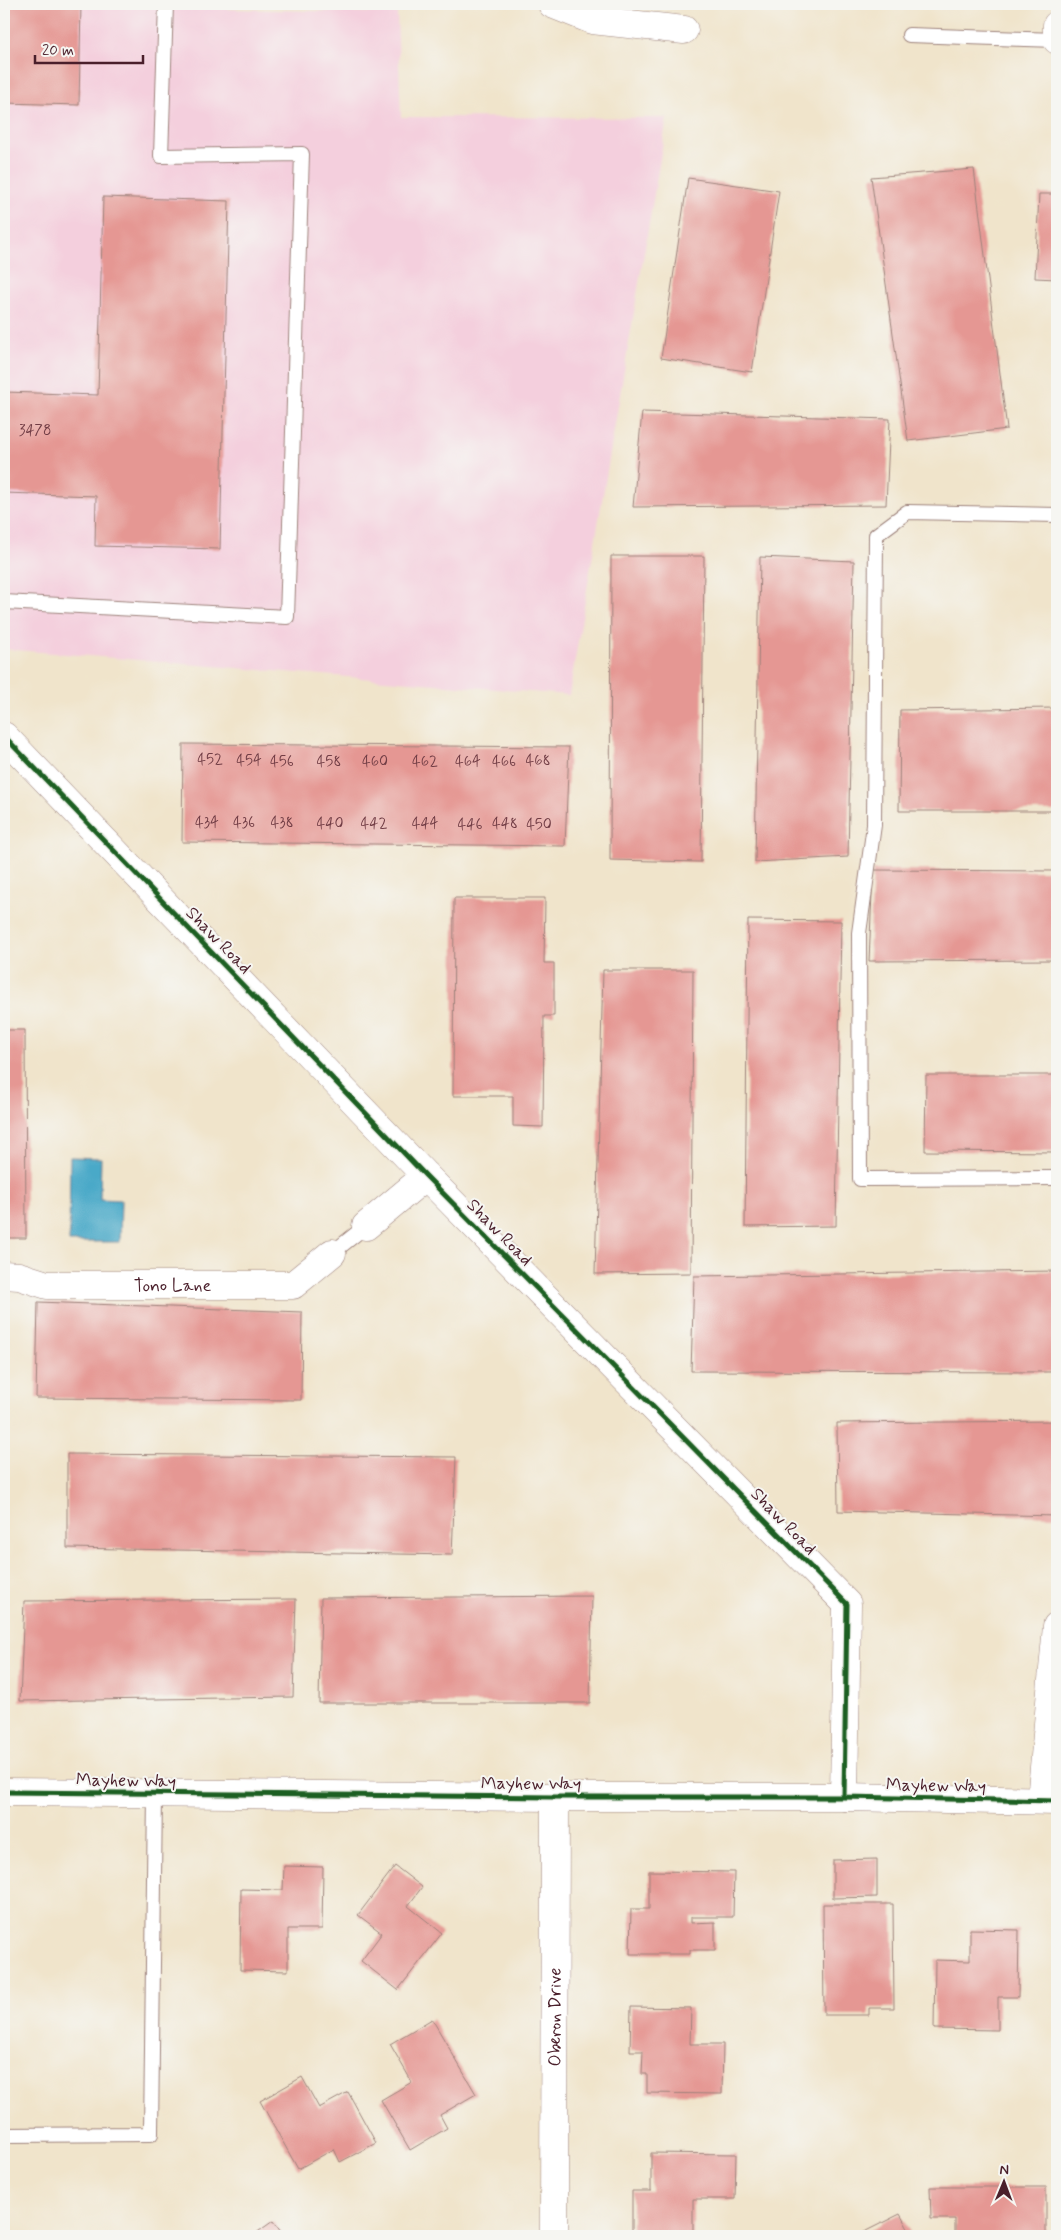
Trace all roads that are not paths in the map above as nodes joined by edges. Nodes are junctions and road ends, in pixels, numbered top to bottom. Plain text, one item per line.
1 (166, 4) edge
2 (552, 4) edge
3 (1057, 24) edge
4 (684, 30) dead end
5 (909, 35) dead end
6 (1057, 40) edge
7 (1057, 515) edge
8 (4, 602) edge
9 (4, 736) edge
10 (426, 1176) junction
11 (1057, 1178) edge
12 (366, 1226) joint
13 (332, 1253) joint
14 (4, 1275) edge
15 (1057, 1626) edge
16 (4, 1792) edge
17 (155, 1794) junction
18 (555, 1797) junction
19 (844, 1797) junction
20 (1049, 1801) edge
21 (4, 2135) edge
22 (554, 2236) edge

1 - 8 lane
2 - 4 street
3 - 6 street
5 - 6 lane
7 - 11 lane
9 - 10 street, Shaw Road
10 - 12 street
10 - 19 street, Shaw Road
12 - 13 lane
13 - 14 street, Tono Lane
15 - 20 street
16 - 17 street, Mayhew Way
17 - 18 street, Mayhew Way
17 - 21 lane
18 - 19 street, Mayhew Way
18 - 22 street, Oberon Drive
19 - 20 street, Mayhew Way

